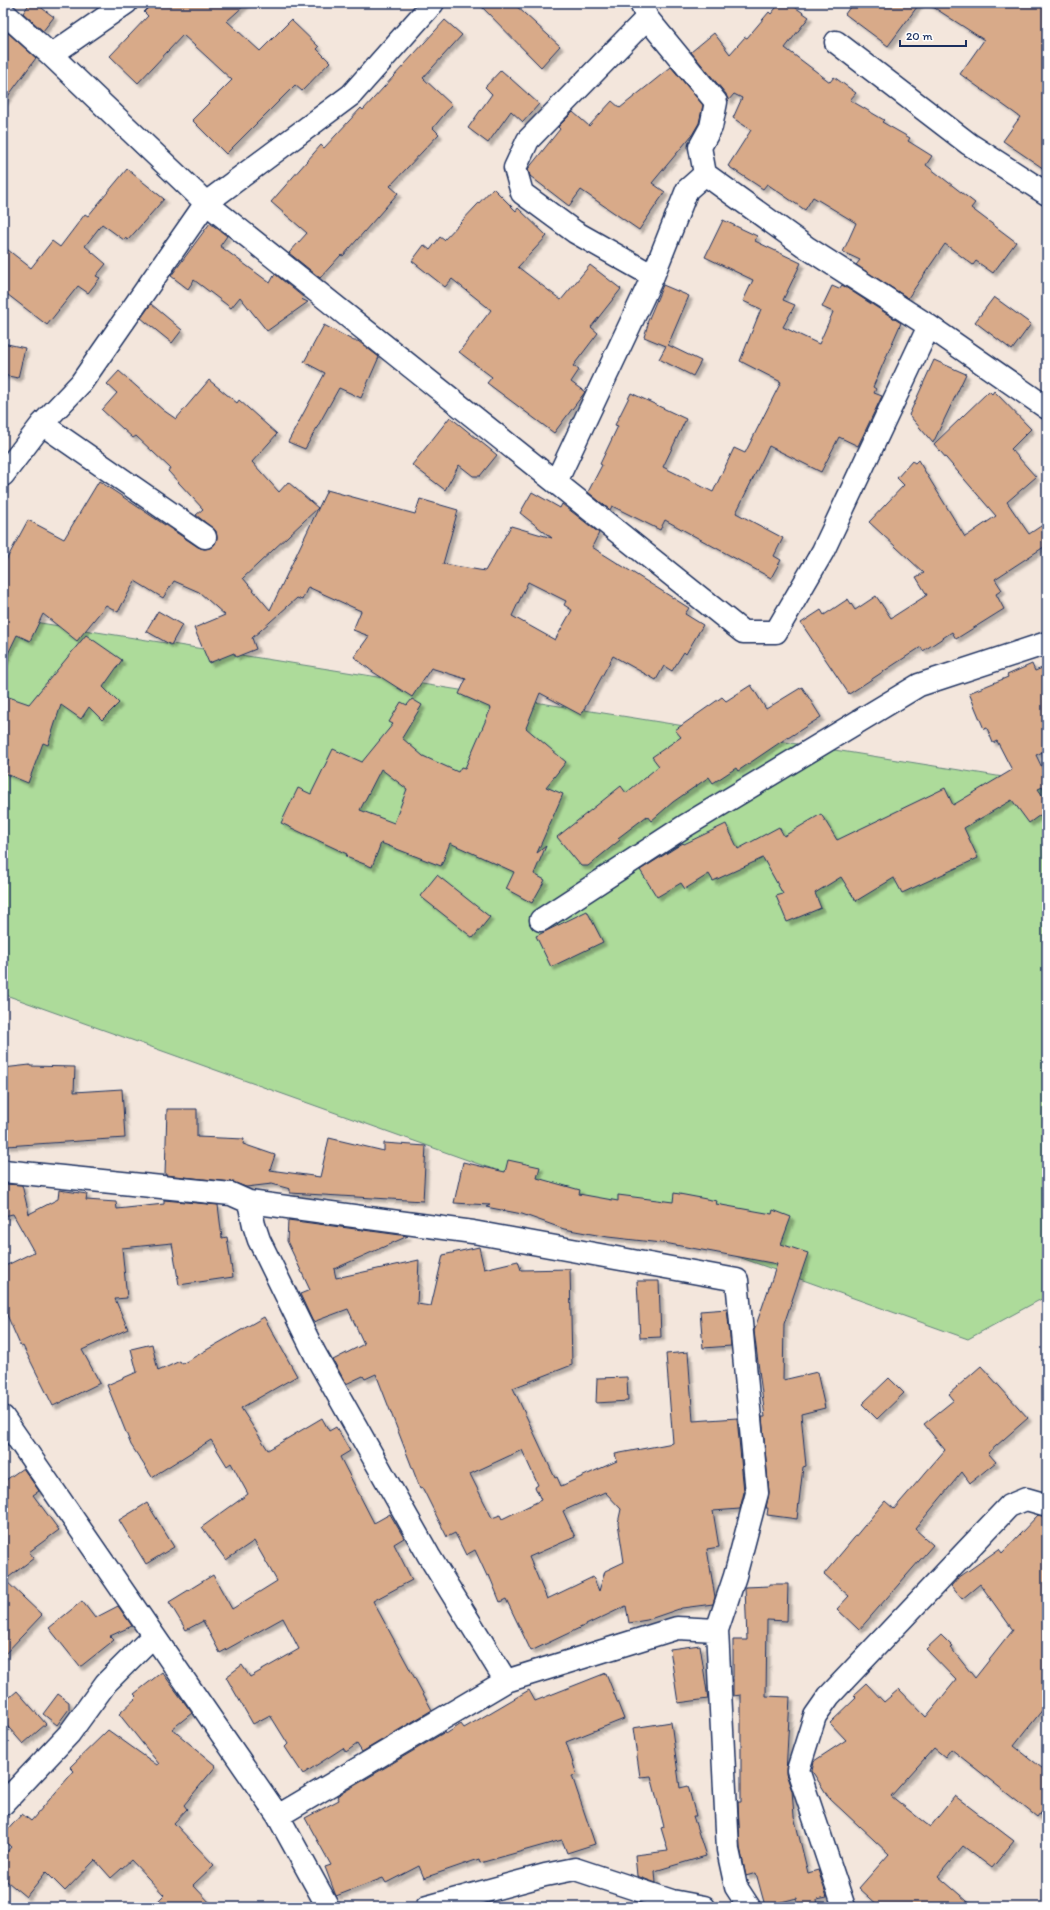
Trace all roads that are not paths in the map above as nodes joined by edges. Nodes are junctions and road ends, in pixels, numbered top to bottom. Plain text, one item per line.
1 (126, 3) edge
2 (433, 3) edge
3 (644, 10) edge
4 (3, 12) edge
5 (836, 42) dead end
6 (52, 55) junction
7 (705, 174) junction
8 (1047, 194) edge
9 (206, 203) junction
10 (653, 276) junction
11 (929, 326) junction
12 (1047, 408) edge
13 (42, 424) junction
14 (3, 475) edge
15 (556, 482) junction
16 (205, 537) dead end
17 (1047, 643) edge
18 (540, 920) dead end
19 (3, 1170) edge
20 (249, 1202) junction
21 (3, 1417) edge
22 (1047, 1505) edge
23 (717, 1630) junction
24 (153, 1636) junction
25 (506, 1681) junction
26 (3, 1804) edge
27 (278, 1816) junction
28 (328, 1907) edge
29 (427, 1907) edge
30 (704, 1907) edge
31 (749, 1907) edge
32 (844, 1907) edge

1 - 6 street
2 - 9 street
3 - 7 street
3 - 10 street
4 - 6 street
5 - 8 street
6 - 9 street
7 - 10 street
7 - 11 street
9 - 13 street
9 - 15 street
10 - 15 street
11 - 12 street
11 - 15 street
13 - 14 street
13 - 16 street
17 - 18 street
19 - 20 street
20 - 23 street
20 - 25 street
21 - 24 street
22 - 32 street
23 - 25 street
23 - 31 street
24 - 26 street
24 - 27 street
25 - 27 street
27 - 28 street
29 - 30 street

